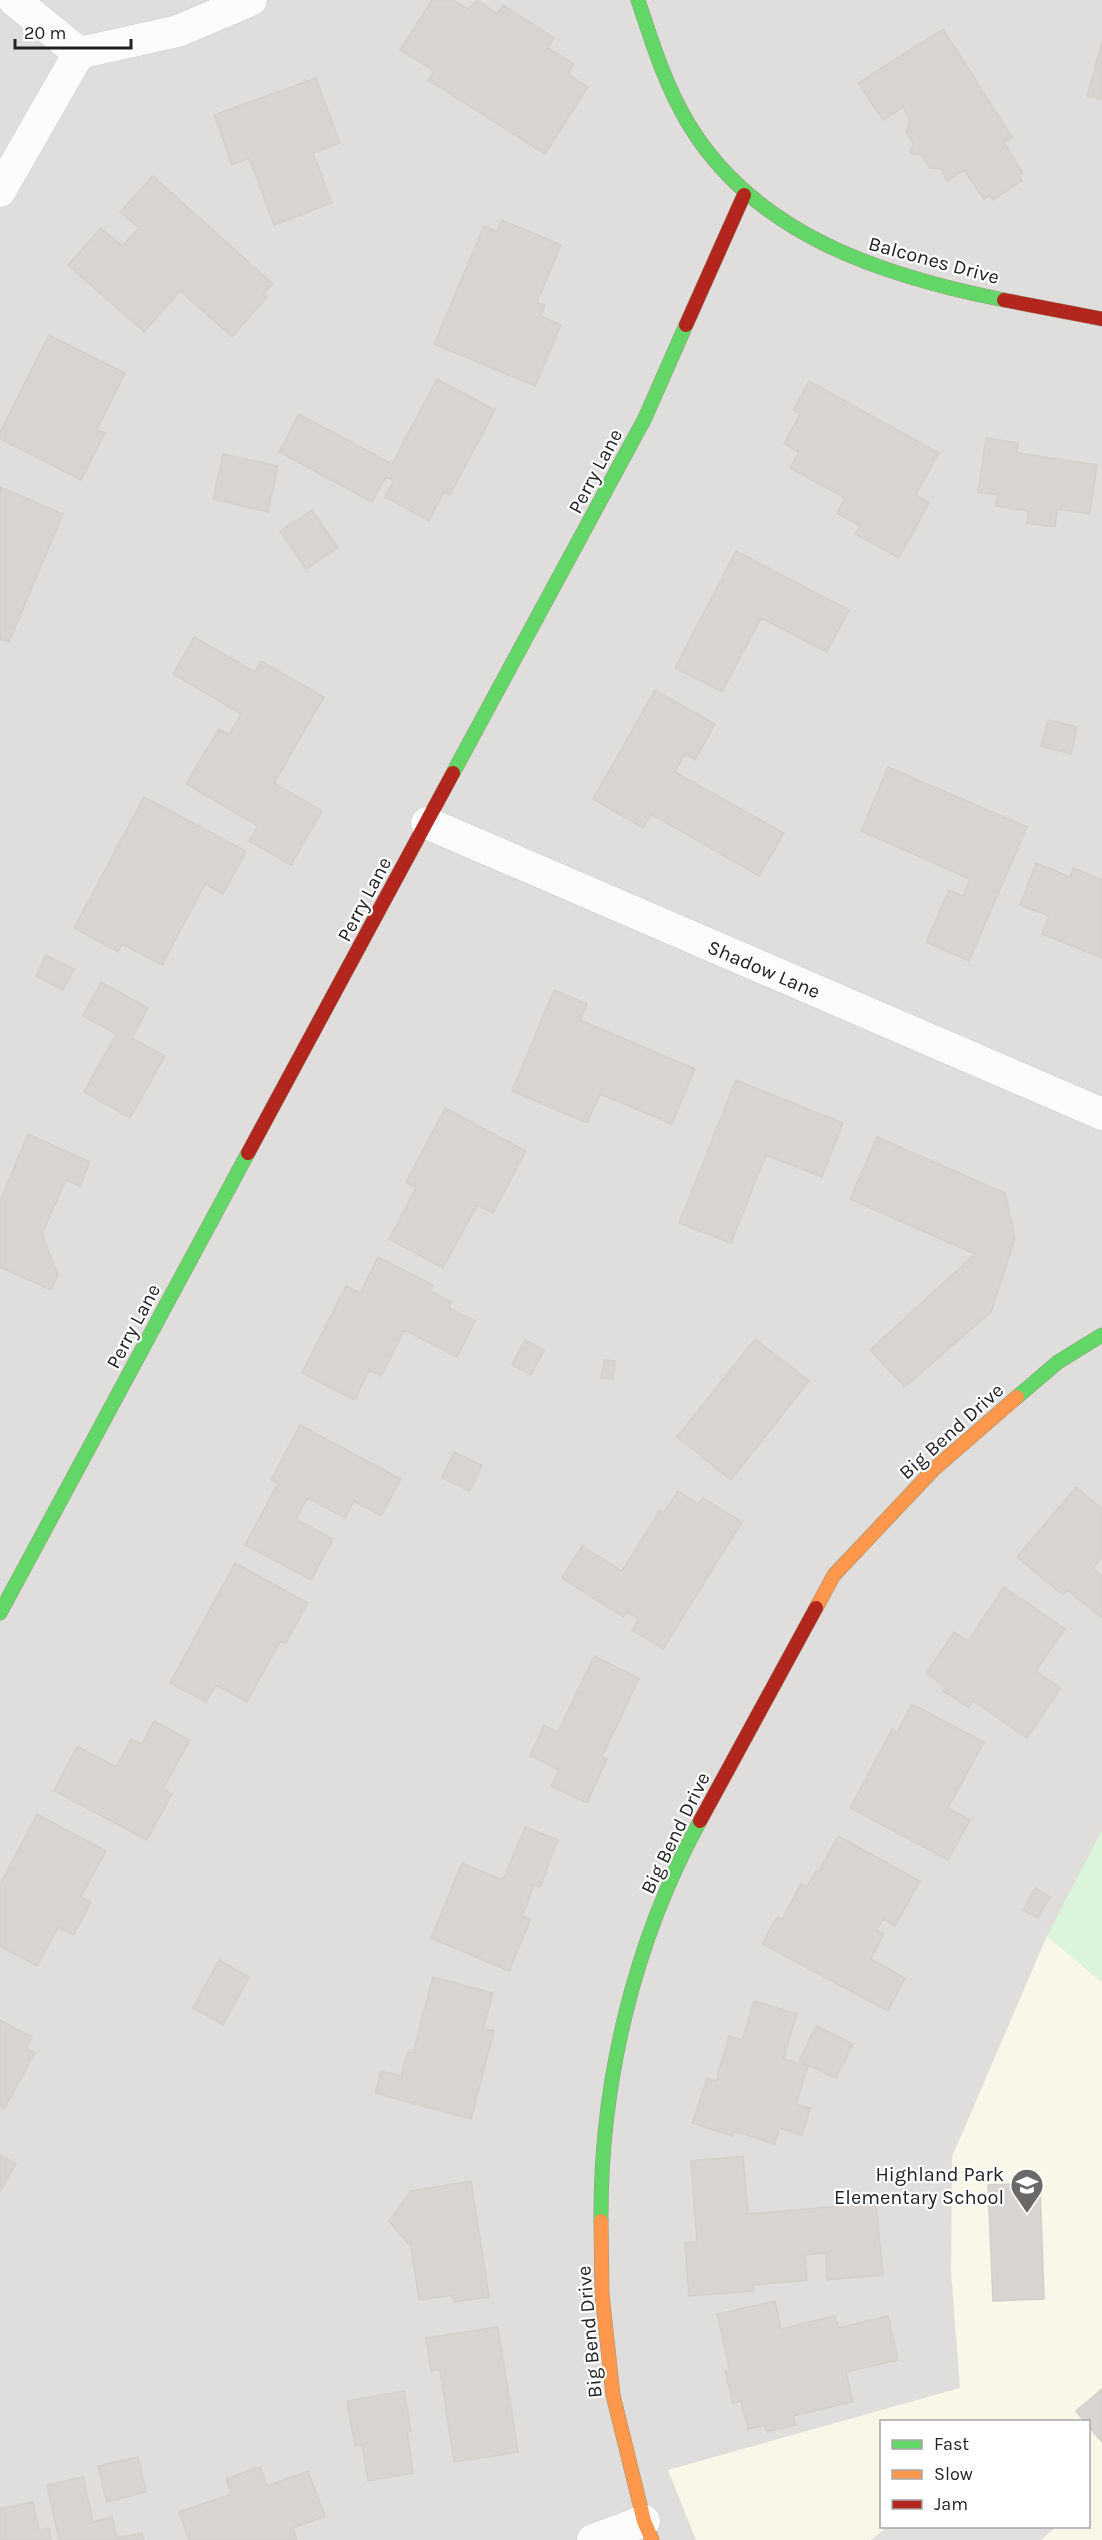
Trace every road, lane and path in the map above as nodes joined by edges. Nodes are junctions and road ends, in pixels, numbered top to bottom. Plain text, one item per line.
1 (14, 0) edge
2 (251, 0) edge
3 (638, 0) edge
4 (79, 53) junction
5 (0, 191) edge
6 (744, 195) junction
7 (1102, 319) edge
8 (427, 823) junction
9 (1102, 1114) edge
10 (1102, 1335) edge
11 (0, 1613) edge
12 (648, 2531) edge
13 (593, 2540) edge

1 - 4 street
2 - 4 street
3 - 6 street, Balcones Drive
4 - 5 street
6 - 7 street, Balcones Drive
6 - 8 street, Perry Lane
8 - 9 street, Shadow Lane
8 - 11 street, Perry Lane
10 - 12 street, Big Bend Drive
12 - 13 street

